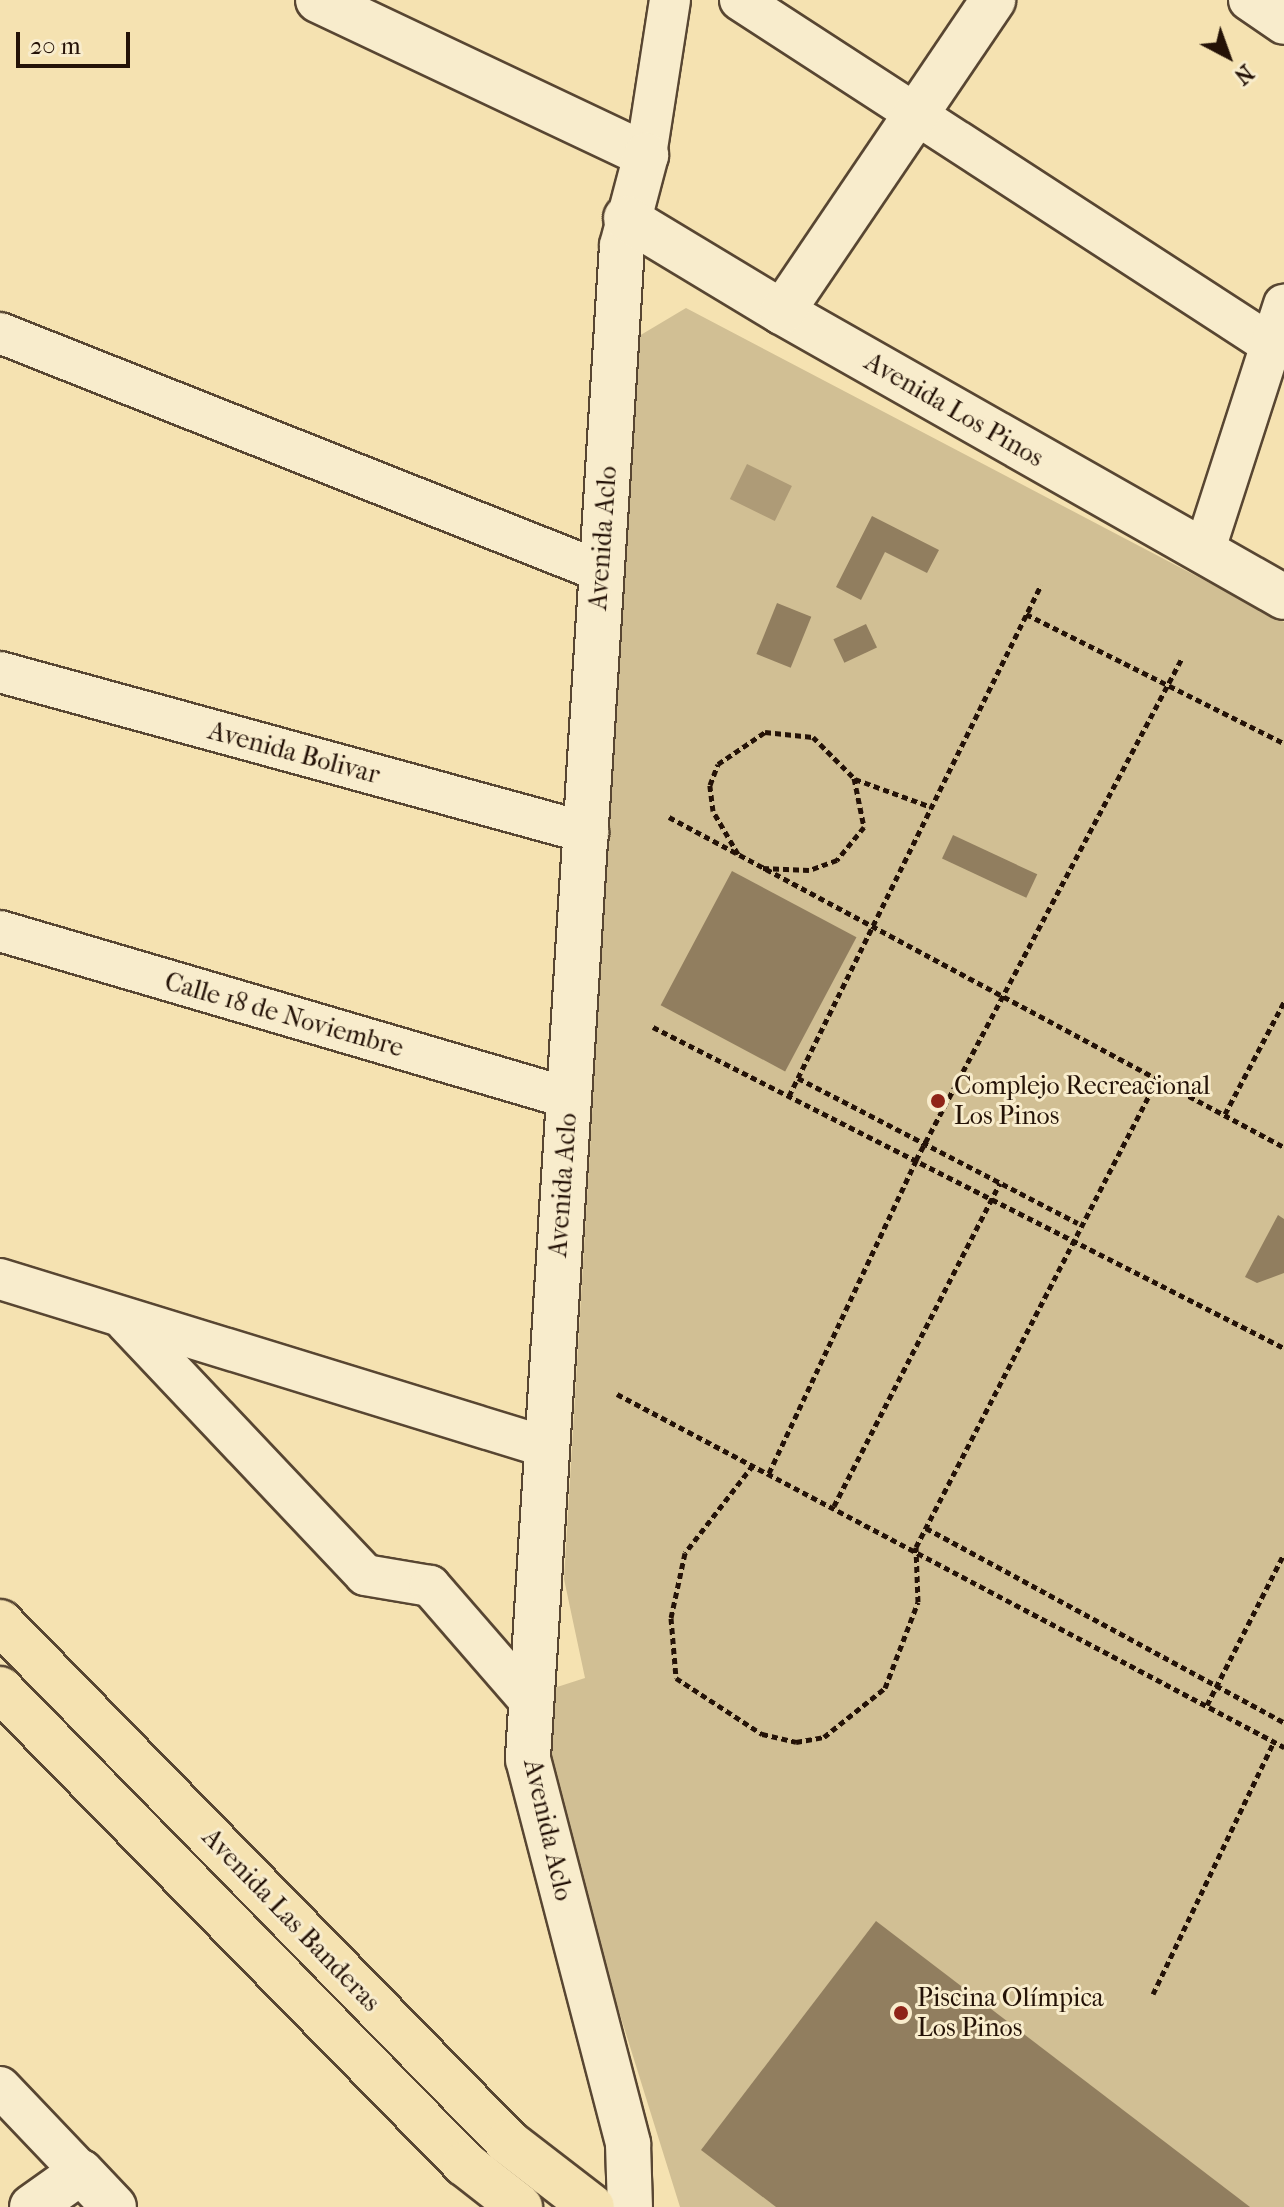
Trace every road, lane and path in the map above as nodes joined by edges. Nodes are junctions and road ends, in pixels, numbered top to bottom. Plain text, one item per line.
1 (318, 0) edge
2 (670, 0) edge
3 (740, 0) edge
4 (993, 0) edge
5 (1249, 0) edge
6 (1284, 24) edge
7 (913, 116) junction
8 (646, 155) junction
9 (624, 232) junction
10 (1284, 305) edge
11 (782, 312) junction
12 (0, 333) edge
13 (1270, 344) junction
14 (1204, 552) junction
15 (600, 571) junction
16 (1041, 585) dead end
17 (1284, 597) edge
18 (1026, 614) junction
19 (1182, 658) dead end
20 (0, 672) edge
21 (1168, 685) junction
22 (1284, 743) edge
23 (854, 778) junction
24 (931, 807) junction
25 (669, 817) dead end
26 (588, 833) junction
27 (740, 857) junction
28 (761, 868) junction
29 (871, 929) junction
30 (0, 931) edge
31 (1002, 996) junction
32 (1284, 1002) edge
33 (653, 1027) dead end
34 (798, 1078) junction
35 (1157, 1080) junction
36 (789, 1096) junction
37 (569, 1098) junction
38 (1225, 1114) junction
39 (924, 1143) junction
40 (1284, 1147) edge
41 (916, 1160) junction
42 (1000, 1183) junction
43 (992, 1199) junction
44 (1078, 1223) junction
45 (1070, 1239) junction
46 (0, 1279) edge
47 (126, 1322) junction
48 (1284, 1348) edge
49 (617, 1394) dead end
50 (546, 1447) junction
51 (753, 1465) junction
52 (769, 1473) junction
53 (834, 1506) junction
54 (926, 1528) junction
55 (916, 1547) junction
56 (1284, 1554) edge
57 (0, 1622) edge
58 (1219, 1681) junction
59 (0, 1689) edge
60 (531, 1702) junction
61 (1207, 1705) junction
62 (1284, 1722) edge
63 (1274, 1742) junction
64 (1284, 1747) edge
65 (1153, 1994) dead end
66 (0, 2087) edge
67 (81, 2172) junction
68 (32, 2207) edge
69 (114, 2207) edge
70 (520, 2207) edge
71 (592, 2207) edge
72 (630, 2207) edge

1 - 8 main road
2 - 8 street
3 - 7 street
4 - 7 main road
5 - 6 street
7 - 11 main road
7 - 13 street
8 - 9 main road, Avenida Aclo
9 - 11 main road, Avenida Los Pinos
9 - 15 main road, Avenida Aclo
10 - 13 street
11 - 14 main road, Avenida Los Pinos
12 - 15 street
13 - 14 street
14 - 17 main road, Avenida Los Pinos
15 - 26 main road, Avenida Aclo
16 - 18 path
18 - 21 path
18 - 24 path
19 - 21 path
20 - 26 street, Avenida Bolivar
21 - 22 path
21 - 31 path
23 - 24 path
23 - 27 path
23 - 28 path
24 - 29 path
25 - 27 path
26 - 37 main road, Avenida Aclo
27 - 28 path
28 - 29 path
29 - 31 path
29 - 34 path
30 - 37 street, Calle 18 de Noviembre
31 - 35 path
31 - 39 path
32 - 38 path
33 - 36 path
34 - 36 path
34 - 39 path
35 - 38 path
35 - 44 path
36 - 41 path
37 - 50 main road, Avenida Aclo
38 - 40 path
39 - 41 path
39 - 42 path
41 - 43 path
41 - 52 path
42 - 43 path
42 - 44 path
43 - 45 path
43 - 53 path
44 - 45 path
45 - 48 path
45 - 54 path
46 - 47 street
47 - 50 street
47 - 60 street
49 - 51 path
50 - 60 main road, Avenida Aclo
51 - 52 path
51 - 55 path
52 - 53 path
53 - 55 path
54 - 55 path
54 - 58 path
55 - 61 path
56 - 58 path
57 - 71 main road, Avenida Las Banderas
58 - 61 path
58 - 62 path
59 - 70 main road, Avenida Las Banderas
60 - 72 main road, Avenida Aclo
61 - 63 path
63 - 64 path
63 - 65 path
66 - 67 street
67 - 68 main road
67 - 69 main road

